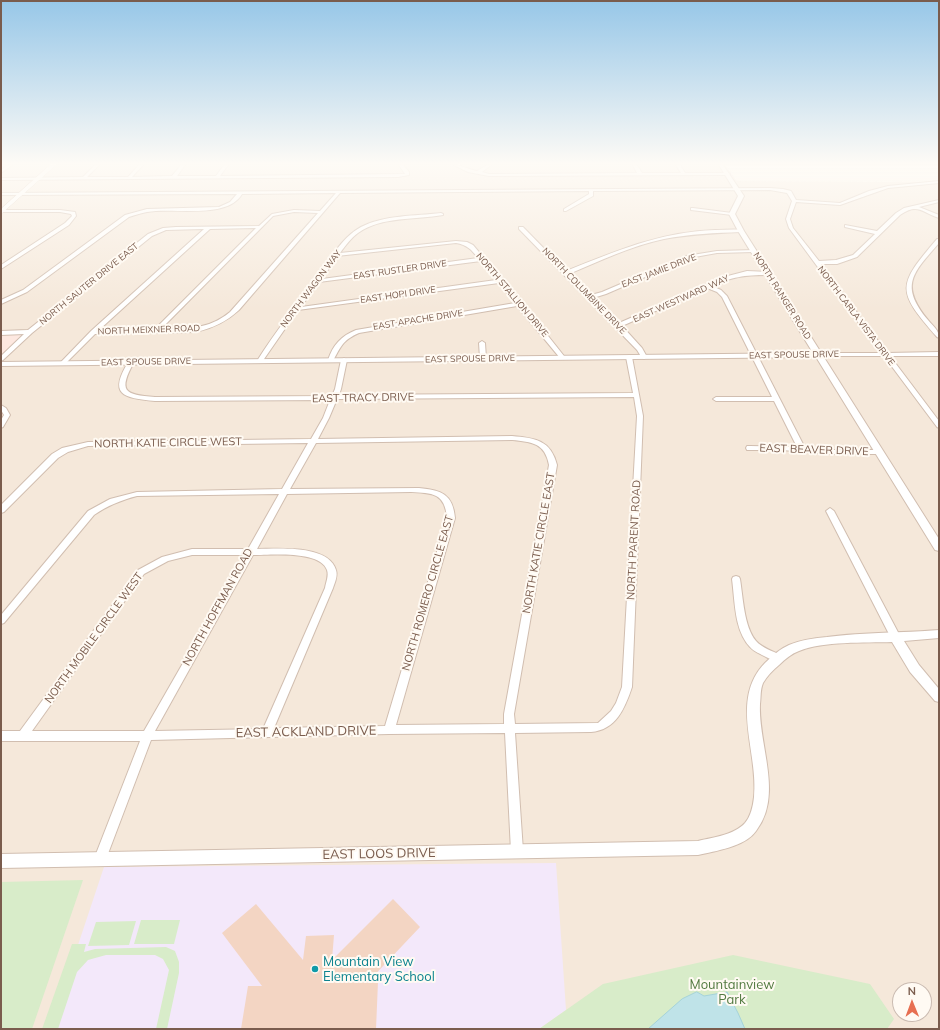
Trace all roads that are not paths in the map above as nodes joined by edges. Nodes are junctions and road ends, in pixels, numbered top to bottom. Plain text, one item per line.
1 (71, 213) edge
2 (137, 213) edge
3 (277, 213) edge
4 (320, 213) edge
5 (725, 213) edge
6 (788, 213) edge
7 (900, 213) edge
8 (929, 213) edge
9 (441, 214) dead end
10 (732, 214) joint
11 (939, 217) edge
12 (846, 226) dead end
13 (208, 227) junction
14 (258, 227) junction
15 (521, 228) dead end
16 (741, 231) junction
17 (878, 233) junction
18 (939, 240) edge
19 (754, 251) junction
20 (337, 255) junction
21 (482, 259) junction
22 (817, 263) junction
23 (1, 267) edge
24 (566, 273) junction
25 (767, 273) junction
26 (318, 281) junction
27 (500, 281) junction
28 (706, 286) junction
29 (590, 297) junction
30 (1, 302) edge
31 (520, 304) junction
32 (296, 309) junction
33 (618, 326) junction
34 (157, 330) junction
35 (30, 332) junction
36 (93, 332) junction
37 (1, 333) edge
38 (939, 336) edge
39 (482, 343) dead end
40 (886, 354) junction
41 (939, 354) edge
42 (819, 355) junction
43 (755, 356) junction
44 (562, 357) junction
45 (629, 357) junction
46 (644, 357) junction
47 (483, 358) junction
48 (1, 359) edge
49 (330, 360) junction
50 (344, 360) junction
51 (260, 361) junction
52 (131, 362) junction
53 (63, 363) junction
54 (1, 364) edge
55 (637, 395) junction
56 (335, 398) junction
57 (716, 399) dead end
58 (776, 400) junction
59 (1, 407) edge
60 (1, 426) edge
61 (939, 426) edge
62 (312, 441) junction
63 (750, 448) dead end
64 (802, 450) junction
65 (879, 452) junction
66 (284, 492) junction
67 (1, 510) edge
68 (830, 511) dead end
69 (939, 547) edge
70 (249, 552) junction
71 (736, 579) dead end
72 (1, 621) edge
73 (939, 634) edge
74 (895, 636) junction
75 (777, 658) junction
76 (939, 698) edge
77 (610, 720) joint
78 (509, 729) junction
79 (389, 730) junction
80 (267, 732) junction
81 (1, 736) edge
82 (23, 736) junction
83 (147, 736) junction
84 (517, 851) junction
85 (100, 859) junction
86 (1, 861) edge

1 - 23 street
2 - 30 street
3 - 14 street
4 - 34 street, NORTH MEIXNER ROAD
5 - 10 street
6 - 22 street, NORTH CARLA VISTA DRIVE
7 - 17 street
8 - 11 street
9 - 20 street, NORTH WAGON WAY
10 - 16 street, NORTH RANGER ROAD
12 - 17 street
13 - 14 street, NORTH SAUTER DRIVE EAST
13 - 35 street, NORTH SAUTER DRIVE EAST
13 - 36 street
14 - 34 street
15 - 24 street, NORTH COLUMBINE DRIVE
16 - 19 street, NORTH RANGER ROAD
16 - 24 street
17 - 22 street
18 - 38 street
19 - 25 street, NORTH RANGER ROAD
19 - 29 street, EAST JAMIE DRIVE
20 - 21 street, NORTH STALLION DRIVE
20 - 26 street, NORTH WAGON WAY
21 - 26 street, EAST RUSTLER DRIVE
21 - 27 street, NORTH STALLION DRIVE
22 - 40 street, NORTH CARLA VISTA DRIVE
24 - 29 street, NORTH COLUMBINE DRIVE
25 - 28 street, EAST WESTWARD WAY
25 - 42 street, NORTH RANGER ROAD
26 - 32 street, NORTH WAGON WAY
27 - 31 street, NORTH STALLION DRIVE
27 - 32 street, EAST HOPI DRIVE
28 - 33 street, EAST WESTWARD WAY
28 - 43 street
29 - 33 street, NORTH COLUMBINE DRIVE
31 - 44 street, NORTH STALLION DRIVE
31 - 49 street, EAST APACHE DRIVE
32 - 51 street, NORTH WAGON WAY
33 - 46 street, NORTH COLUMBINE DRIVE
34 - 36 street, NORTH MEIXNER ROAD
35 - 37 street
35 - 48 street, NORTH SAUTER DRIVE EAST
36 - 53 street
39 - 47 street
40 - 41 street, EAST SPOUSE DRIVE
40 - 42 street, EAST SPOUSE DRIVE
40 - 61 street, NORTH CARLA VISTA DRIVE
42 - 43 street, EAST SPOUSE DRIVE
42 - 65 street, NORTH RANGER ROAD
43 - 46 street, EAST SPOUSE DRIVE
43 - 58 street
44 - 45 street, EAST SPOUSE DRIVE
44 - 47 street, EAST SPOUSE DRIVE
45 - 46 street, EAST SPOUSE DRIVE
45 - 55 street, NORTH PARENT ROAD
47 - 50 street, EAST SPOUSE DRIVE
49 - 50 street, EAST SPOUSE DRIVE
49 - 51 street, EAST SPOUSE DRIVE
50 - 56 street, NORTH HOFFMAN ROAD
51 - 52 street, EAST SPOUSE DRIVE
52 - 53 street, EAST SPOUSE DRIVE
52 - 56 street, EAST TRACY DRIVE
53 - 54 street, EAST SPOUSE DRIVE
55 - 56 street, EAST TRACY DRIVE
55 - 77 street, NORTH PARENT ROAD
56 - 62 street, NORTH HOFFMAN ROAD
57 - 58 street
58 - 64 street
59 - 60 street
62 - 66 street, NORTH HOFFMAN ROAD
62 - 67 street, NORTH KATIE CIRCLE WEST
62 - 78 street, NORTH KATIE CIRCLE EAST
63 - 64 street, EAST BEAVER DRIVE
64 - 65 street, EAST BEAVER DRIVE
65 - 69 street, NORTH RANGER ROAD
66 - 70 street, NORTH HOFFMAN ROAD
66 - 72 street, NORTH ROMERO CIRCLE EAST
66 - 79 street, NORTH ROMERO CIRCLE EAST
68 - 74 street
70 - 80 street, NORTH MOBILE CIRCLE WEST
70 - 82 street, NORTH MOBILE CIRCLE WEST
70 - 83 street, NORTH HOFFMAN ROAD
71 - 75 street
73 - 74 street
74 - 75 street
74 - 76 street
75 - 84 street, EAST LOOS DRIVE
77 - 78 street, EAST ACKLAND DRIVE
78 - 79 street, EAST ACKLAND DRIVE
78 - 84 street, NORTH KATIE CIRCLE EAST
79 - 80 street, EAST ACKLAND DRIVE
80 - 83 street, EAST ACKLAND DRIVE
81 - 82 street, EAST ACKLAND DRIVE
82 - 83 street, EAST ACKLAND DRIVE
83 - 85 street, NORTH HOFFMAN ROAD
84 - 85 street, EAST LOOS DRIVE
85 - 86 street, EAST LOOS DRIVE

